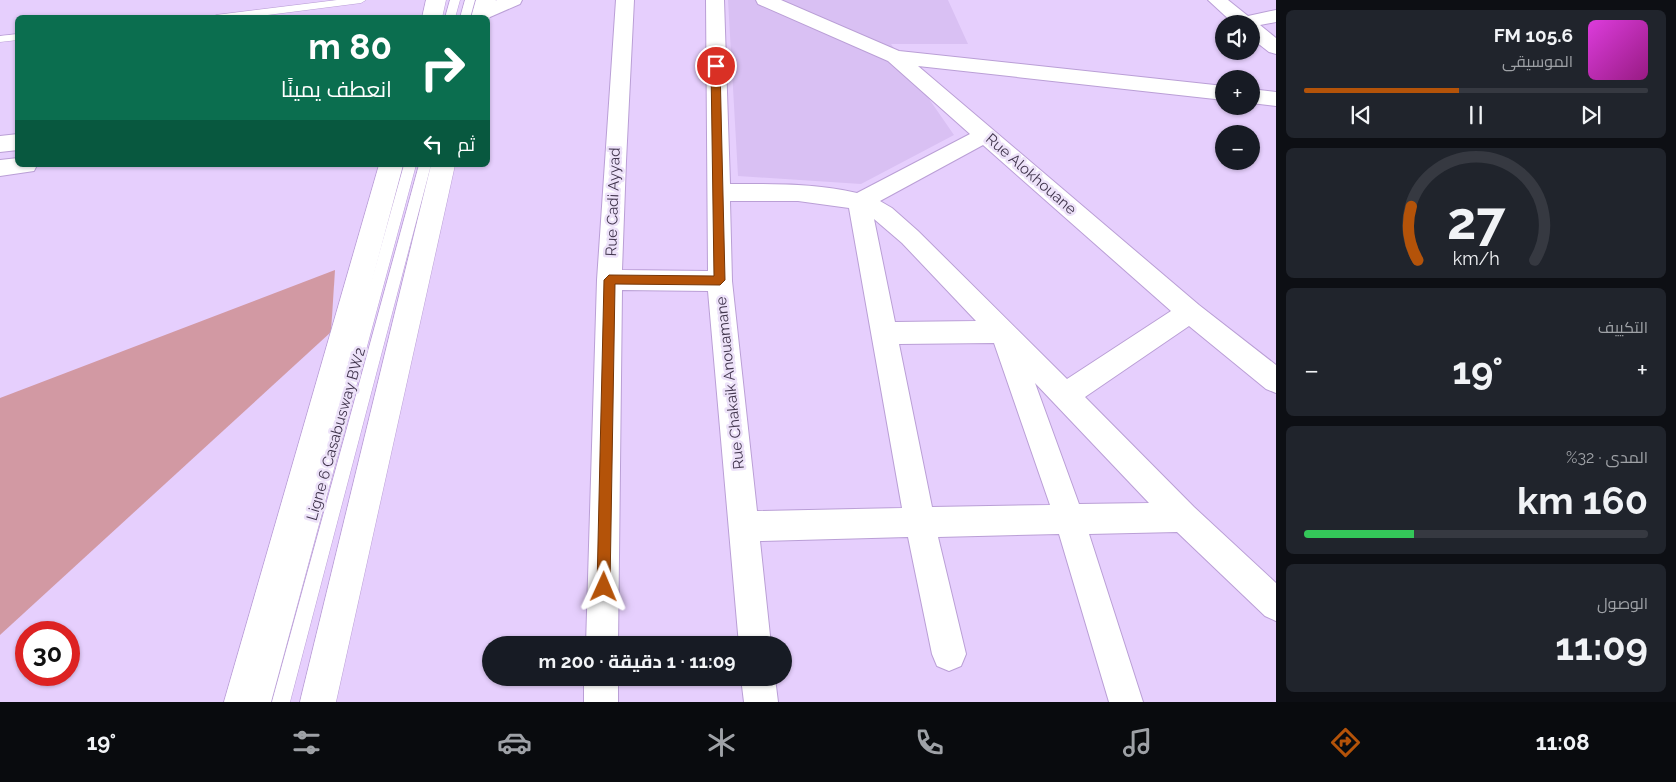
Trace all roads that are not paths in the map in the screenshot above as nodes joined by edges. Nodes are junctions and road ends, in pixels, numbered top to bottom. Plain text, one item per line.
1 (361, 0) edge
2 (436, 0) edge
3 (454, 0) edge
4 (514, 0) edge
5 (625, 0) edge
6 (715, 0) edge
7 (765, 0) edge
8 (1217, 0) edge
9 (477, 10) edge
10 (240, 15) edge
11 (433, 15) edge
12 (451, 15) edge
13 (1235, 15) edge
14 (1276, 16) edge
15 (1260, 21) edge
16 (1260, 35) edge
17 (15, 37) edge
18 (0, 39) edge
19 (1276, 48) edge
20 (895, 57) junction
21 (1215, 92) edge
22 (1260, 97) edge
23 (1276, 99) edge
24 (985, 135) junction
25 (15, 142) edge
26 (0, 144) edge
27 (15, 166) edge
28 (390, 167) edge
29 (409, 167) edge
30 (424, 167) edge
31 (443, 167) edge
32 (0, 168) edge
33 (718, 192) junction
34 (860, 202) junction
35 (609, 280) junction
36 (720, 280) junction
37 (1190, 312) junction
38 (1003, 332) junction
39 (884, 333) junction
40 (1276, 381) edge
41 (1064, 396) junction
42 (1183, 517) junction
43 (1070, 520) junction
44 (920, 522) junction
45 (744, 526) junction
46 (1276, 605) edge
47 (602, 636) edge
48 (754, 636) edge
49 (949, 654) dead end
50 (601, 686) edge
51 (759, 686) edge
52 (242, 702) edge
53 (262, 702) edge
54 (281, 702) edge
55 (318, 702) edge
56 (601, 702) edge
57 (761, 702) edge
58 (1126, 702) edge

1 - 10 lane
2 - 11 main road
3 - 12 lane
4 - 9 street
5 - 35 street, Rue Cadi Ayyad
6 - 33 street, Rue Chakaik Anouamane
7 - 20 street, Rue Alokhouane
8 - 13 street
14 - 15 street
16 - 19 street
17 - 18 lane
20 - 21 street
20 - 24 street, Rue Alokhouane
22 - 23 street
24 - 34 street
24 - 37 street, Rue Alokhouane
25 - 26 street
27 - 32 street
28 - 52 main road
29 - 53 lane, Ligne 6 Casabusway BW2
30 - 54 lane, Ligne 6 Casabusway BW2
31 - 55 main road
33 - 34 street
33 - 36 street, Rue Chakaik Anouamane
34 - 38 street
34 - 39 street
35 - 36 street
35 - 47 street, Rue Cadi Ayyad
36 - 45 street, Rue Chakaik Anouamane
37 - 40 street, Rue Alokhouane
37 - 41 street
38 - 39 street
38 - 41 street
38 - 43 street
39 - 44 street
41 - 42 street
42 - 43 street
42 - 46 street
43 - 44 street
43 - 58 street
44 - 45 street
44 - 49 street
45 - 48 street, Rue Chakaik Anouamane
50 - 56 street
51 - 57 street

